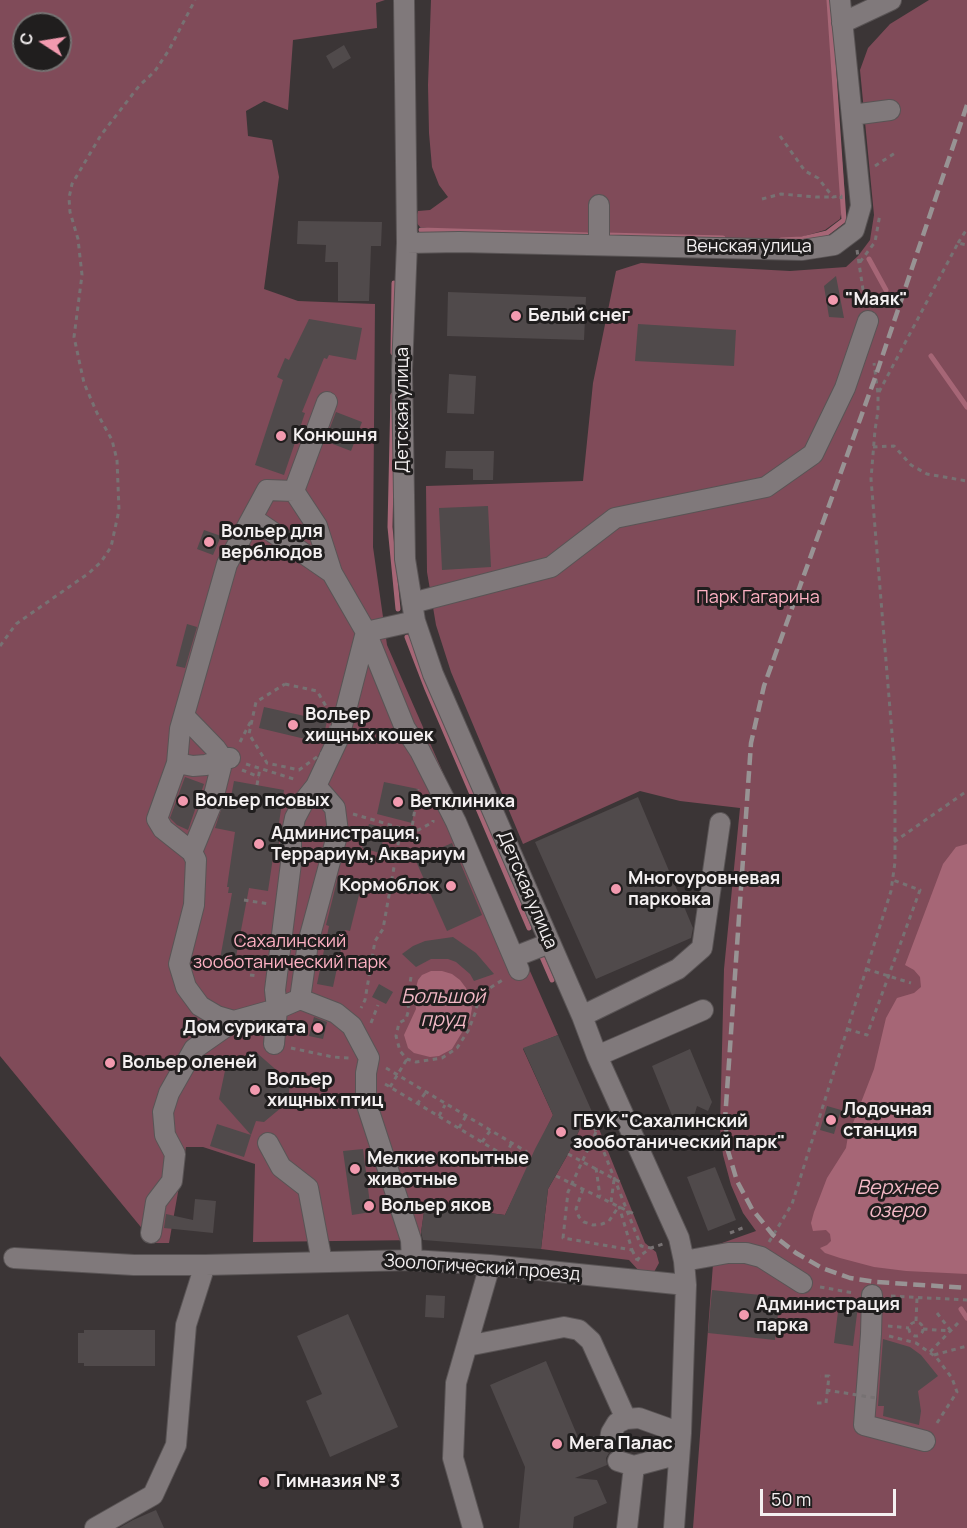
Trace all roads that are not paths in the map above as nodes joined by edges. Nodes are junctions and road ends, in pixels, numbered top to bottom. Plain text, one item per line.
1 (404, 0) edge
2 (840, 0) edge
3 (891, 0) edge
4 (842, 23) junction
5 (890, 110) dead end
6 (852, 115) junction
7 (599, 205) dead end
8 (407, 243) junction
9 (599, 245) junction
10 (868, 321) road end
11 (327, 402) dead end
12 (294, 491) junction
13 (252, 518) junction
14 (332, 573) junction
15 (413, 612) junction
16 (366, 632) junction
17 (184, 716) junction
18 (227, 759) junction
19 (177, 763) junction
20 (316, 786) junction
21 (720, 823) dead end
22 (192, 852) junction
23 (550, 943) junction
24 (300, 999) junction
25 (277, 1009) junction
26 (702, 1010) dead end
27 (582, 1016) junction
28 (234, 1021) junction
29 (274, 1044) road end
30 (597, 1056) junction
31 (268, 1143) dead end
32 (151, 1233) dead end
33 (14, 1258) dead end
34 (412, 1260) junction
35 (684, 1261) junction
36 (322, 1262) junction
37 (205, 1265) junction
38 (490, 1265) junction
39 (802, 1283) dead end
40 (686, 1285) junction
41 (872, 1295) dead end
42 (467, 1346) junction
43 (626, 1419) junction
44 (681, 1433) junction
45 (929, 1435) road end
46 (610, 1441) dead end
47 (679, 1454) junction
48 (95, 1528) edge
49 (473, 1528) edge
50 (627, 1528) edge
51 (674, 1528) edge

1 - 8 street, Детская улица
2 - 4 street
3 - 4 street
4 - 6 street
5 - 6 street
6 - 9 street, Венская улица
7 - 9 street
8 - 9 street, Венская улица
8 - 15 street, Детская улица
10 - 15 street
11 - 12 street
12 - 13 street
12 - 14 street
13 - 14 street
13 - 17 street
14 - 16 street
15 - 16 street
15 - 23 street, Детская улица
16 - 20 street
16 - 23 street
17 - 18 street
17 - 19 street
18 - 19 street
18 - 22 street
19 - 22 street
20 - 24 street
20 - 25 street
21 - 27 street
22 - 28 street
23 - 27 street, Детская улица
24 - 25 street
24 - 34 street
25 - 28 street
25 - 29 street
26 - 30 street
27 - 30 street, Детская улица
28 - 32 street
30 - 35 street, Детская улица
31 - 36 street
33 - 37 street, Зоологический проезд
34 - 36 street, Зоологический проезд
34 - 38 street, Зоологический проезд
35 - 39 street
35 - 40 street, Детская улица
36 - 37 street, Зоологический проезд
37 - 48 street
38 - 40 street, Зоологический проезд
38 - 42 street
40 - 44 street, Детская улица
41 - 45 street
42 - 43 street
42 - 49 street
43 - 44 street
43 - 46 street
44 - 47 street, Детская улица
47 - 50 street
47 - 51 street, Детская улица

